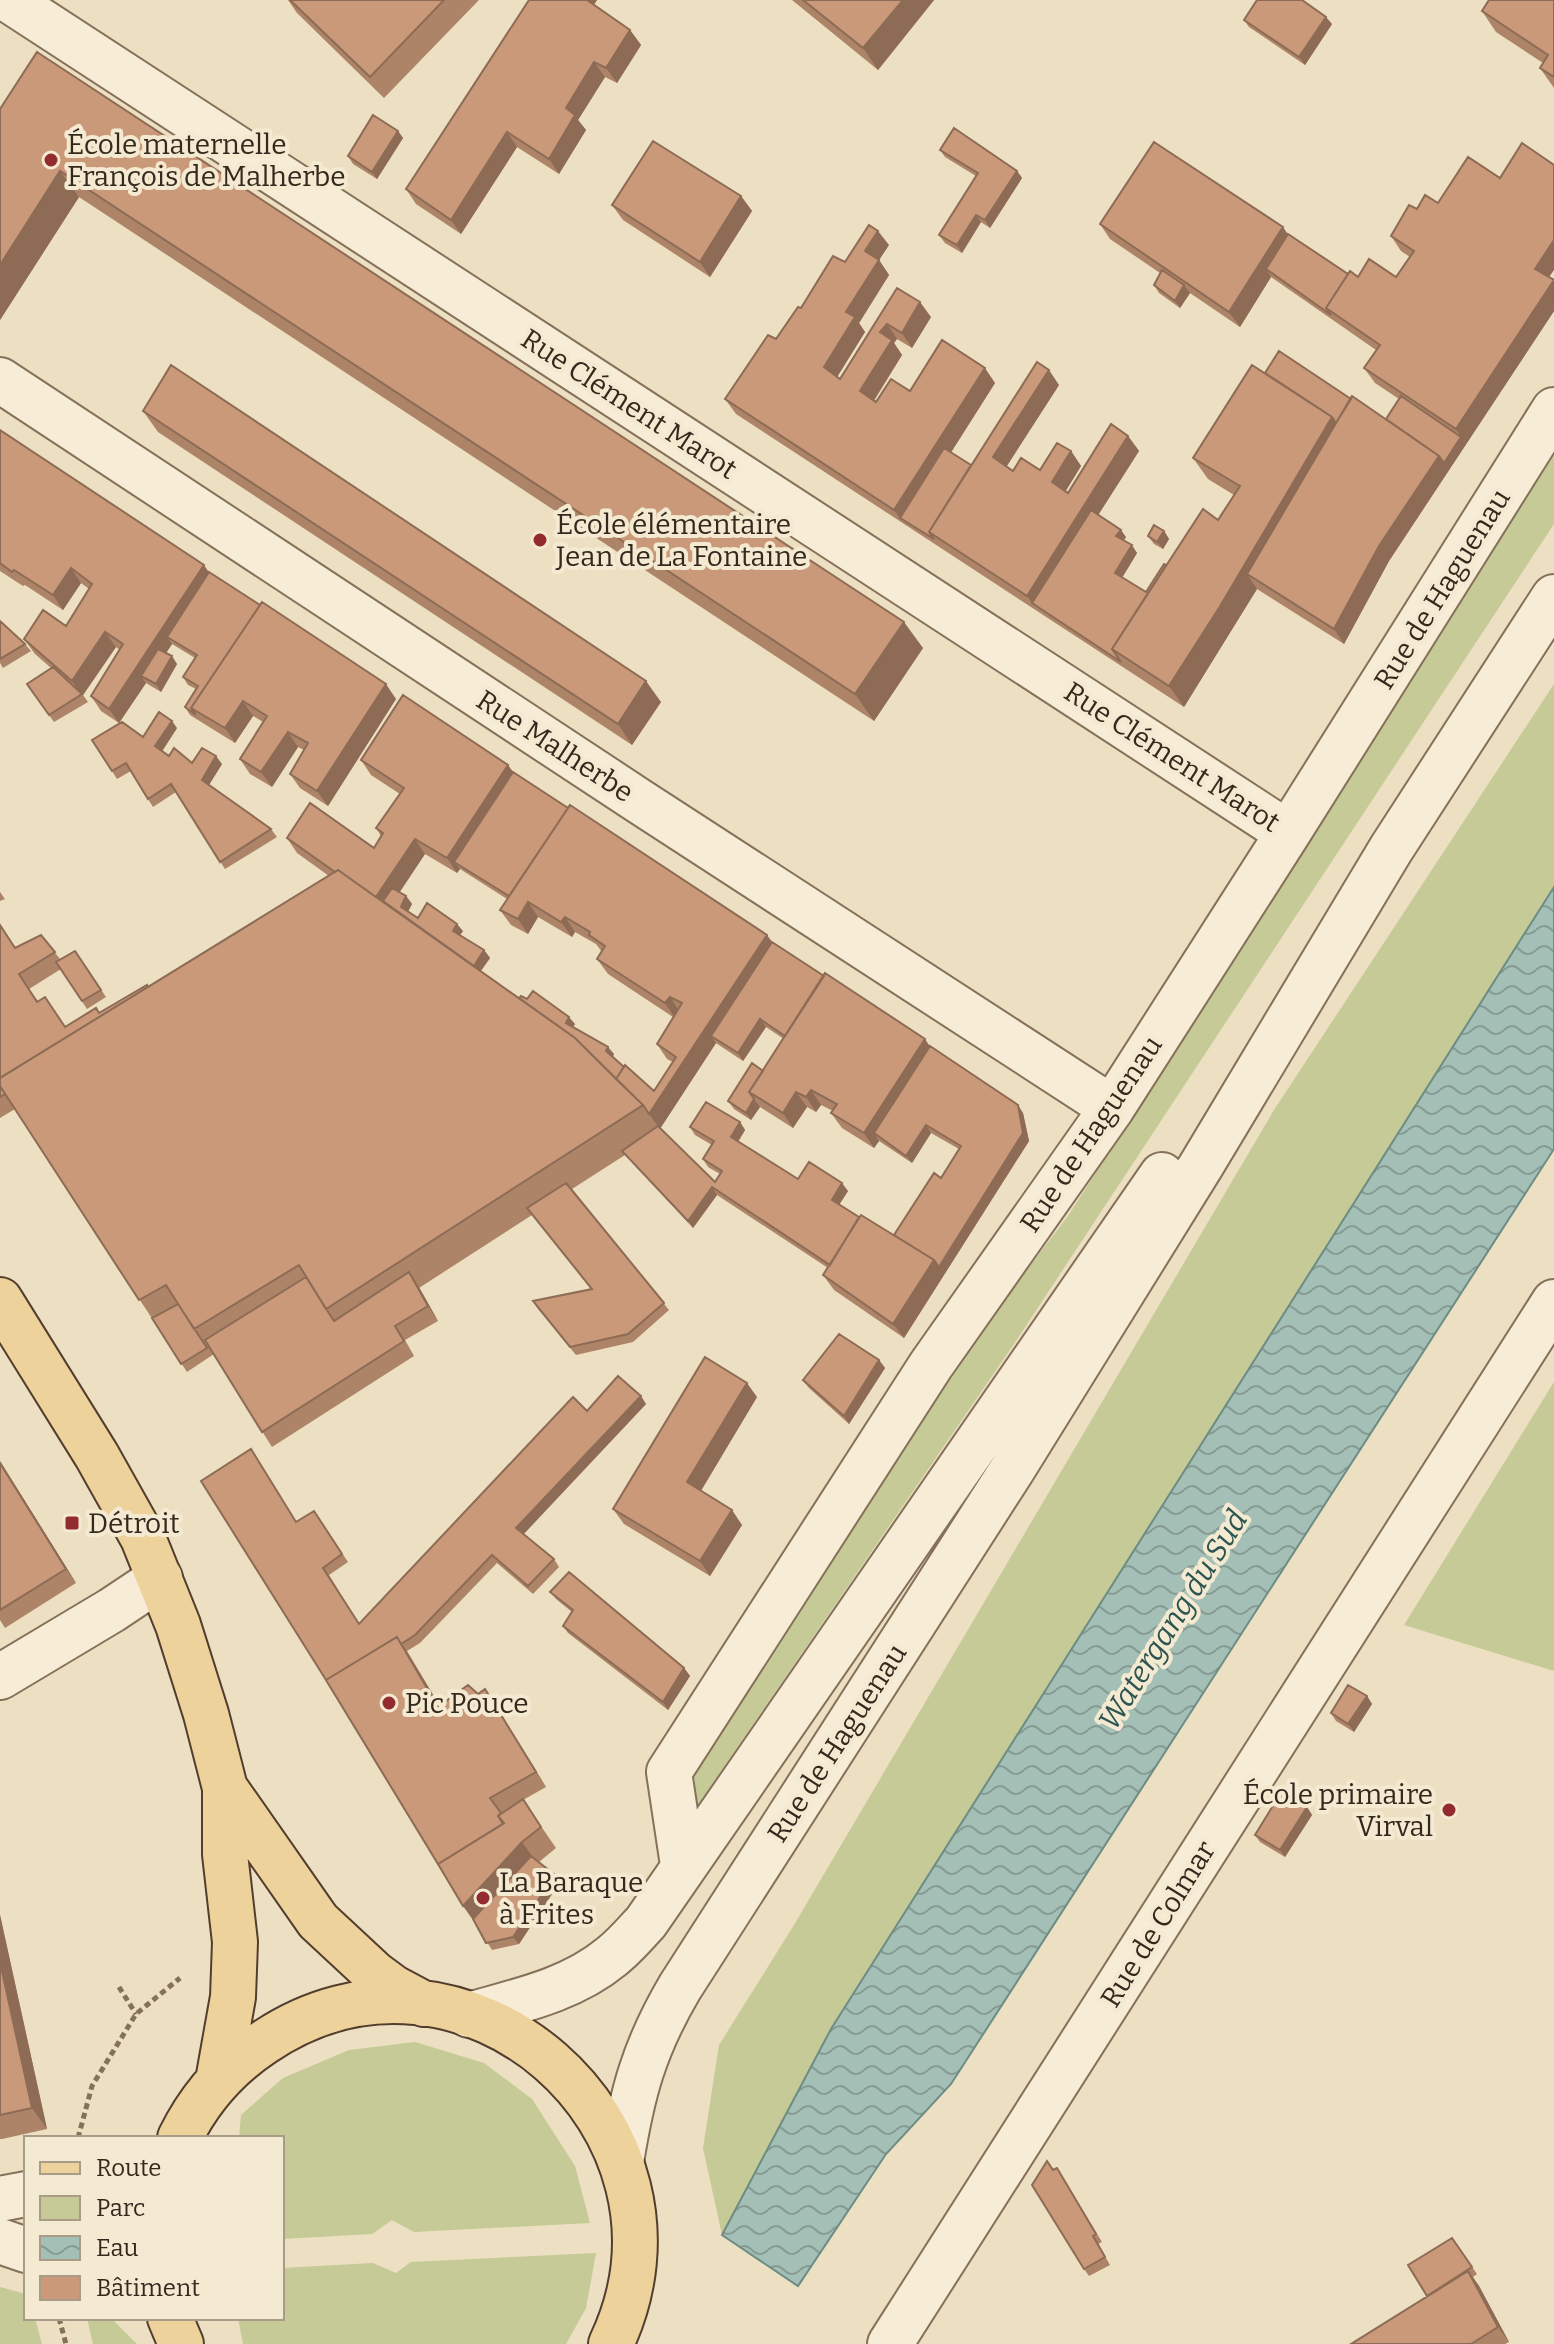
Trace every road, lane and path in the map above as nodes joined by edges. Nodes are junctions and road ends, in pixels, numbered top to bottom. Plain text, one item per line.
1 (9, 0) edge
2 (0, 380) edge
3 (1554, 410) edge
4 (1554, 597) edge
5 (1288, 833) junction
6 (1391, 849) junction
7 (1112, 1108) junction
8 (0, 1300) edge
9 (1554, 1302) edge
10 (160, 1578) junction
11 (16, 1667) edge
12 (225, 1788) junction
13 (683, 1865) junction
14 (119, 1987) dead end
15 (425, 2004) junction
16 (136, 2014) dead end
17 (469, 2015) junction
18 (218, 2081) junction
19 (177, 2133) edge
20 (621, 2162) junction
21 (24, 2194) edge
22 (0, 2199) edge
23 (0, 2241) edge
24 (24, 2249) edge
25 (629, 2292) junction
26 (60, 2320) edge
27 (66, 2344) edge
28 (611, 2344) edge
29 (638, 2344) edge
30 (890, 2344) edge

1 - 5 street, Rue Clément Marot
2 - 7 street, Rue Malherbe
3 - 5 street, Rue de Haguenau
4 - 6 street, Rue de Haguenau
5 - 7 street, Rue de Haguenau
6 - 13 street, Rue de Haguenau
6 - 20 street, Rue de Haguenau
7 - 13 street, Rue de Haguenau
8 - 10 main road
9 - 30 street, Rue de Colmar
10 - 11 street
10 - 12 main road
12 - 15 main road
12 - 18 main road
13 - 17 street, Rue de Haguenau
14 - 16 path
15 - 17 main road
15 - 18 main road
17 - 20 main road
18 - 19 main road
20 - 25 main road
21 - 22 street
23 - 24 street
25 - 28 main road
25 - 29 main road
26 - 27 path

